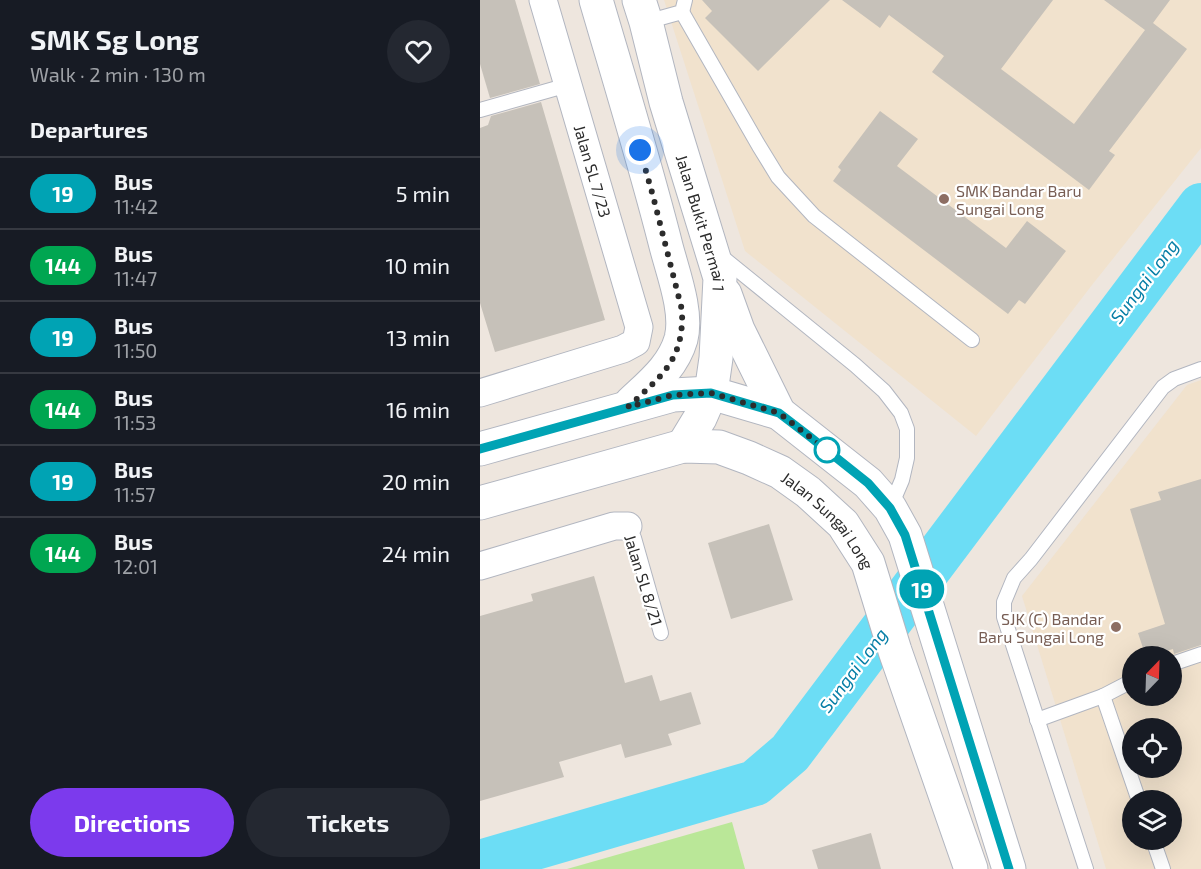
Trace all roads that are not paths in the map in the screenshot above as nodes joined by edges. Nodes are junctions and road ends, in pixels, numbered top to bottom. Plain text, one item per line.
1 (543, 0) edge
2 (596, 0) edge
3 (683, 6) edge
4 (642, 11) edge
5 (568, 85) junction
6 (480, 110) edge
7 (715, 263) junction
8 (972, 340) dead end
9 (1201, 369) edge
10 (480, 393) edge
11 (711, 393) junction
12 (628, 407) junction
13 (779, 413) junction
14 (683, 446) junction
15 (480, 449) edge
16 (480, 503) edge
17 (898, 521) junction
18 (628, 526) joint
19 (480, 566) edge
20 (661, 633) dead end
21 (1201, 654) edge
22 (1182, 661) edge
23 (1122, 686) edge
24 (1102, 696) junction
25 (1037, 720) junction
26 (1135, 790) edge
27 (1156, 850) edge
28 (971, 869) edge
29 (1009, 869) edge
30 (1086, 869) edge
31 (1163, 869) edge

1 - 5 street, Jalan SL 7/23
2 - 12 street
3 - 4 lane
3 - 8 lane
4 - 7 street, Jalan Bukit Permai 1
5 - 6 lane
5 - 10 street, Jalan SL 7/23
7 - 11 street, Jalan Bukit Permai 1
7 - 13 street
7 - 17 lane
9 - 25 lane
11 - 12 street
11 - 13 street
11 - 14 street, Jalan Bukit Permai 1
12 - 15 street
13 - 17 street
14 - 16 street, Jalan Sungai Long
14 - 28 street, Jalan Sungai Long
17 - 29 street
18 - 19 street
18 - 20 lane, Jalan SL 8/21
21 - 22 lane
23 - 24 lane
24 - 25 lane
24 - 26 lane
25 - 30 lane
27 - 31 lane

